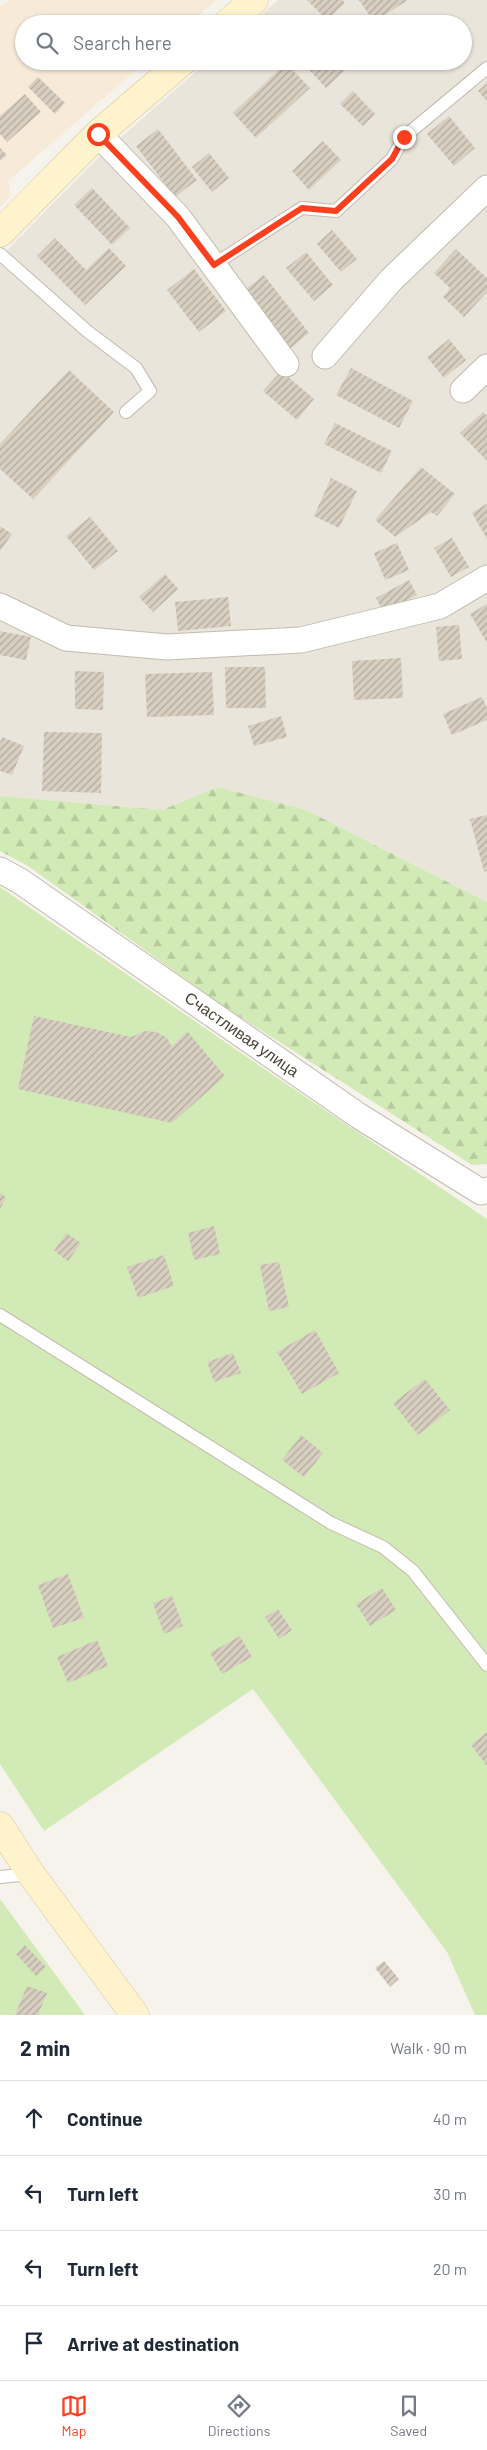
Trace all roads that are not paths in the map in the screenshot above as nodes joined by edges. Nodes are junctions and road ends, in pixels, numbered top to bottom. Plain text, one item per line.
1 (254, 0) edge
2 (237, 15) edge
3 (487, 68) edge
4 (173, 70) edge
5 (98, 134) junction
6 (487, 188) edge
7 (0, 233) edge
8 (0, 254) edge
9 (214, 265) junction
10 (325, 356) dead end
11 (286, 364) dead end
12 (487, 367) edge
13 (463, 390) dead end
14 (126, 412) dead end
15 (487, 578) edge
16 (0, 606) edge
17 (0, 870) edge
18 (487, 1190) edge
19 (0, 1315) edge
20 (487, 1665) edge
21 (0, 1826) edge
22 (31, 1874) junction
23 (0, 1876) edge
24 (135, 2015) edge

1 - 2 street
3 - 9 lane
4 - 5 street
5 - 7 street
5 - 9 street
6 - 10 street
8 - 14 lane
9 - 11 street
12 - 13 street
15 - 16 street
17 - 18 street, Счастливая улица
19 - 20 lane
21 - 22 street
22 - 23 lane
22 - 24 street

